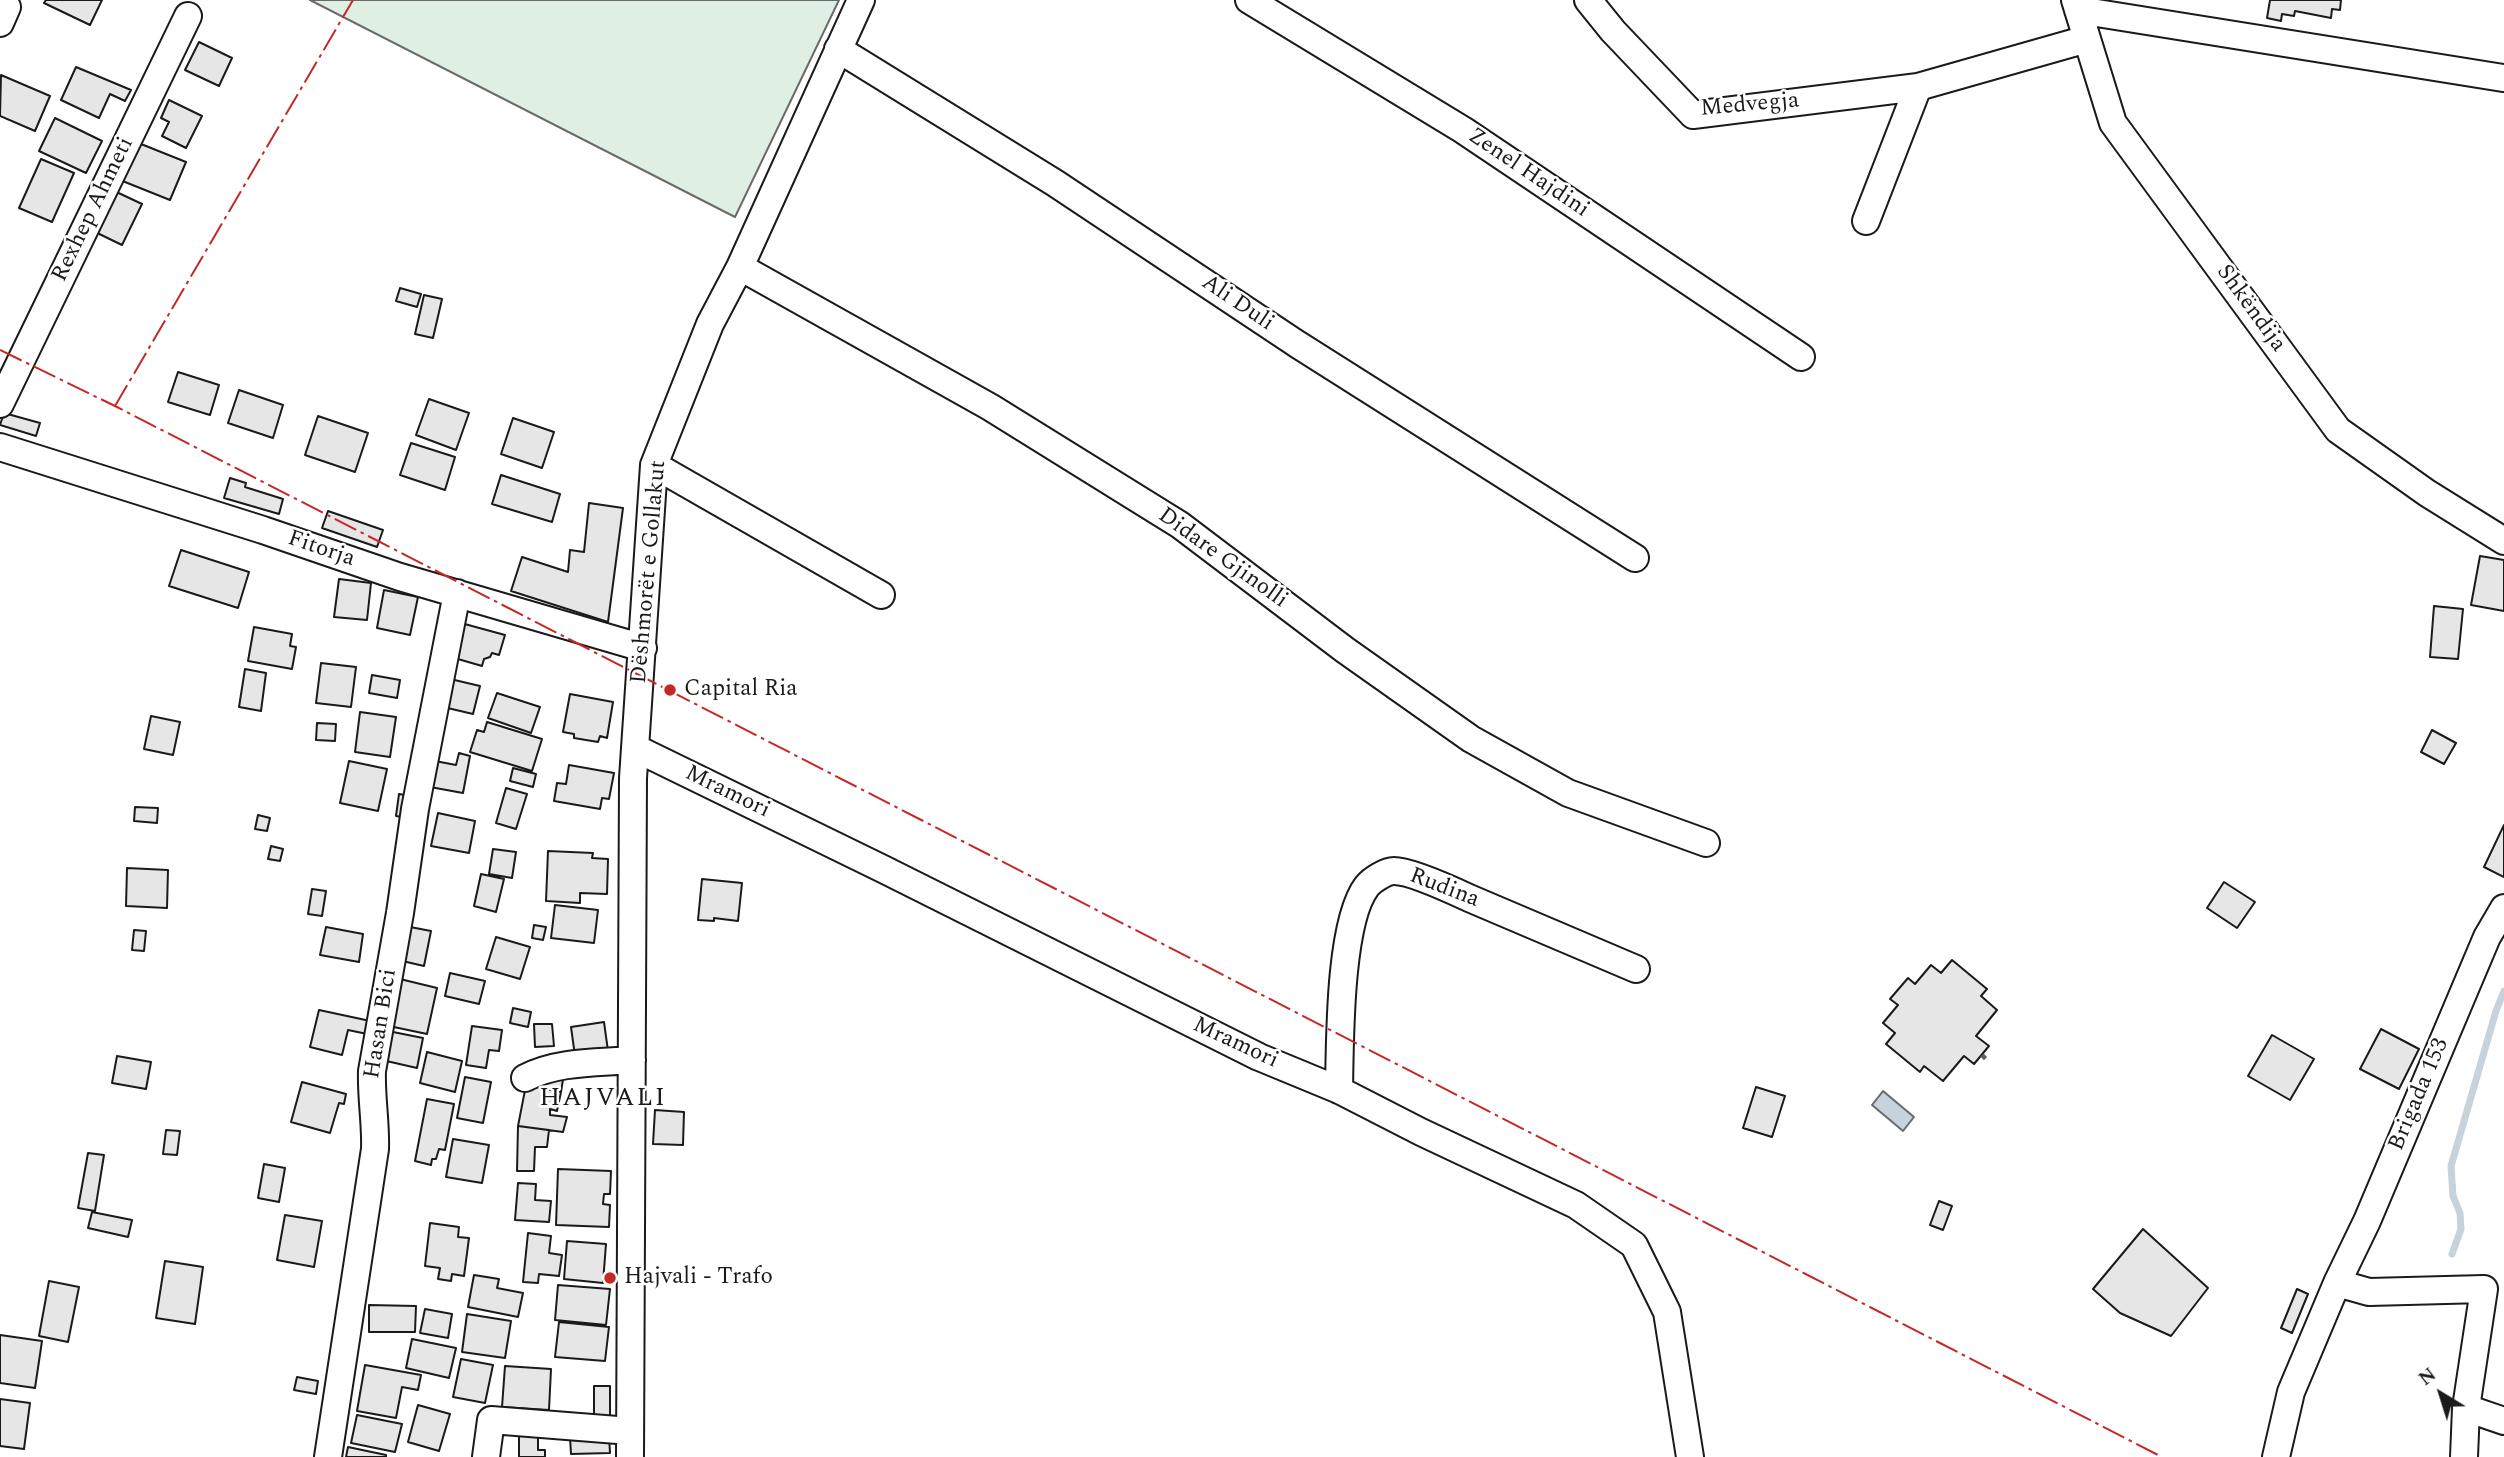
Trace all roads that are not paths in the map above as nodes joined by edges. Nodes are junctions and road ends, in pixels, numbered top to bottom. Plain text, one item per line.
1 (861, 0) edge
2 (1249, 0) edge
3 (1588, 0) edge
4 (2077, 5) edge
5 (188, 16) dead end
6 (2087, 39) junction
7 (838, 49) junction
8 (2503, 78) edge
9 (1917, 87) junction
10 (1866, 221) dead end
11 (740, 267) junction
12 (1801, 357) dead end
13 (0, 404) edge
14 (0, 447) edge
15 (654, 465) junction
16 (2504, 541) edge
17 (1635, 558) dead end
18 (457, 593) junction
19 (881, 595) dead end
20 (643, 648) junction
21 (635, 748) junction
22 (1706, 843) dead end
23 (2504, 908) edge
24 (1636, 969) dead end
25 (632, 1060) junction
26 (525, 1078) dead end
27 (1339, 1090) junction
28 (2337, 1283) junction
29 (2466, 1408) junction
30 (2504, 1421) edge
31 (630, 1431) junction
32 (328, 1457) edge
33 (486, 1457) edge
34 (630, 1457) edge
35 (1690, 1457) edge
36 (2276, 1457) edge
37 (2465, 1457) edge

1 - 7 street, Dëshmorët e Gollakut
2 - 12 street, Zenel Hajdini
3 - 9 street, Medvegja
4 - 6 street, Shkëndija
4 - 8 street, Shkëndija
5 - 13 street, Rexhep Ahmeti
6 - 9 street, Medvegja
6 - 16 street, Shkëndija
7 - 11 street, Dëshmorët e Gollakut
7 - 17 street, Ali Duli
9 - 10 street
11 - 15 street, Dëshmorët e Gollakut
11 - 22 street, Didare Gjinolli
14 - 18 street, Fitorja
15 - 19 street
15 - 20 street, Dëshmorët e Gollakut
18 - 20 street, Fitorja
18 - 32 street, Hasan Bici
20 - 21 street, Dëshmorët e Gollakut
21 - 25 street, Dëshmorët e Gollakut
21 - 27 street, Mramori
23 - 28 street, Brigada 153
24 - 27 street, Rudina
25 - 26 street
25 - 31 street, Dëshmorët e Gollakut
27 - 35 street, Mramori
28 - 29 street
28 - 36 street, Brigada 153
29 - 30 street
29 - 37 street
31 - 33 street
31 - 34 street, Dëshmorët e Gollakut

